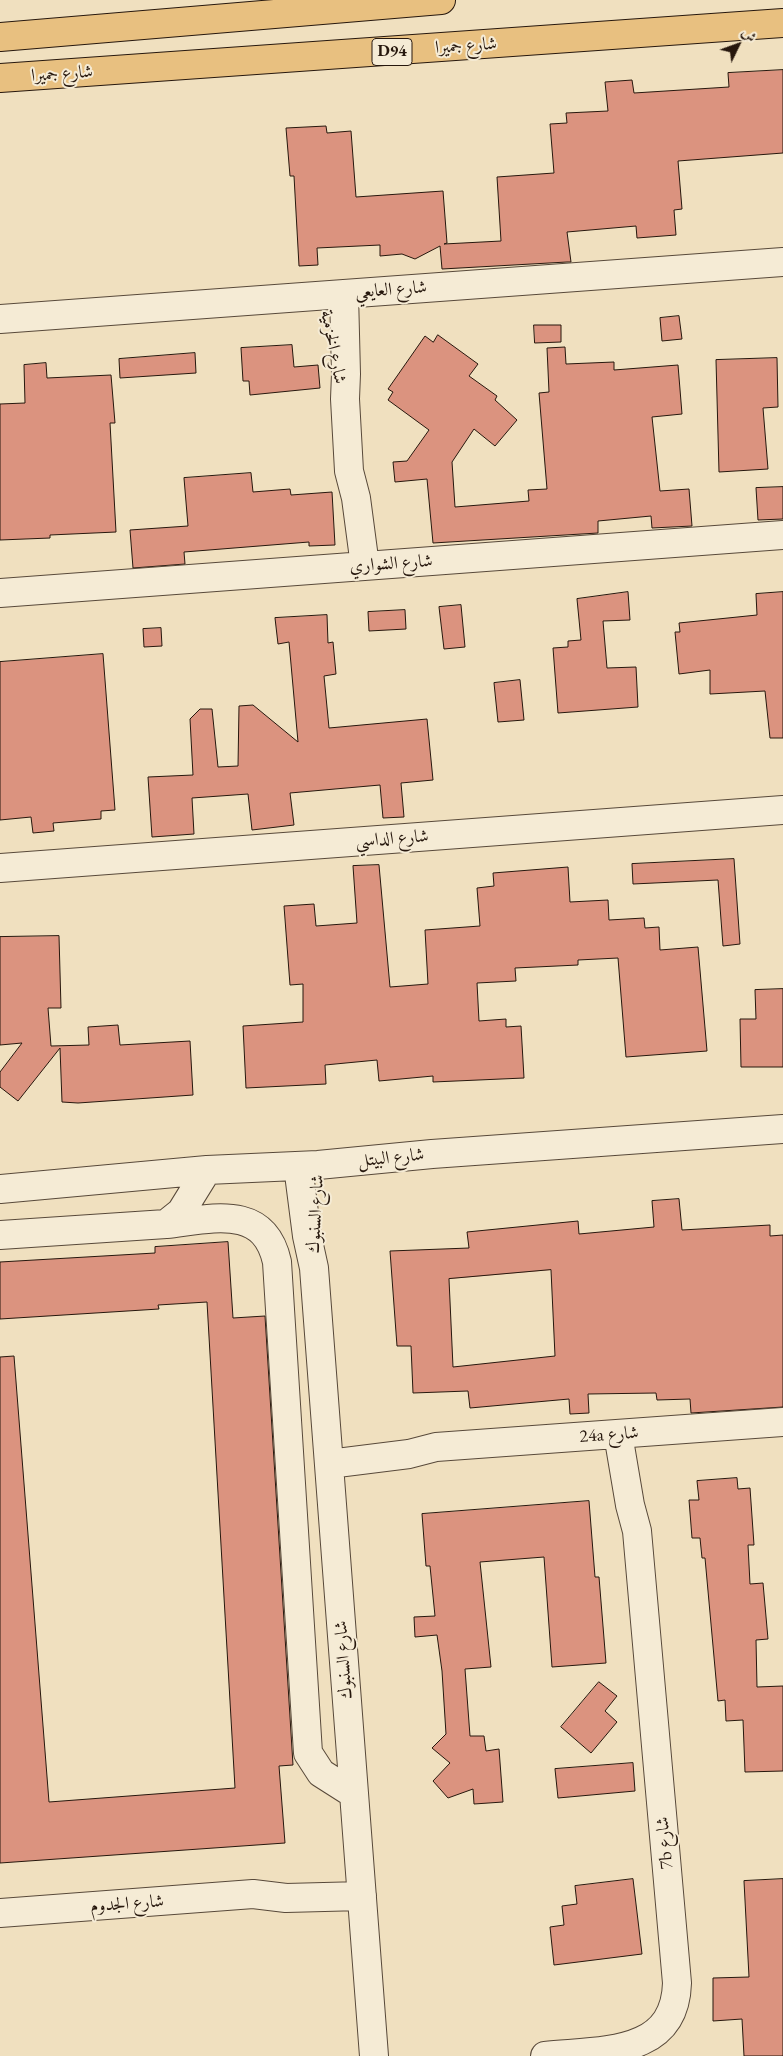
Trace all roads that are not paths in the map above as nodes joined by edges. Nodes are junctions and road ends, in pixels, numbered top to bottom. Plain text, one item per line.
1 (441, 0) edge
2 (783, 23) edge
3 (0, 37) edge
4 (0, 78) edge
5 (783, 262) edge
6 (334, 295) junction
7 (0, 319) edge
8 (783, 535) edge
9 (354, 567) junction
10 (0, 593) edge
11 (783, 810) edge
12 (0, 868) edge
13 (783, 1129) edge
14 (308, 1165) junction
15 (207, 1170) junction
16 (0, 1189) edge
17 (166, 1224) junction
18 (0, 1235) edge
19 (314, 1265) junction
20 (280, 1308) junction
21 (783, 1422) edge
22 (628, 1433) junction
23 (328, 1454) junction
24 (354, 1794) junction
25 (361, 1885) junction
26 (0, 1913) edge
27 (374, 2056) edge
28 (545, 2056) edge

1 - 3 main road
2 - 4 main road, شارع جميرا / D94
5 - 6 street, شارع العايعي
6 - 7 street, شارع العايعي
6 - 9 street, شارع الخزمية
8 - 9 street, شارع الشواري
9 - 10 street, شارع الشواري
11 - 12 street, شارع الداسي
13 - 14 street, شارع البيتل
14 - 15 street, شارع البيتل
14 - 19 street, شارع السنبوك
15 - 16 street, شارع البيتل
15 - 17 street
17 - 18 street
17 - 20 street
19 - 20 street
19 - 23 street, شارع السنبوك
20 - 24 street
21 - 22 street, 24a شارع
22 - 23 street, 24a شارع
22 - 28 street, 7b شارع
23 - 24 street, شارع السنبوك
24 - 25 street, شارع السنبوك
25 - 26 street, شارع الجدوم
25 - 27 street, شارع السنبوك

